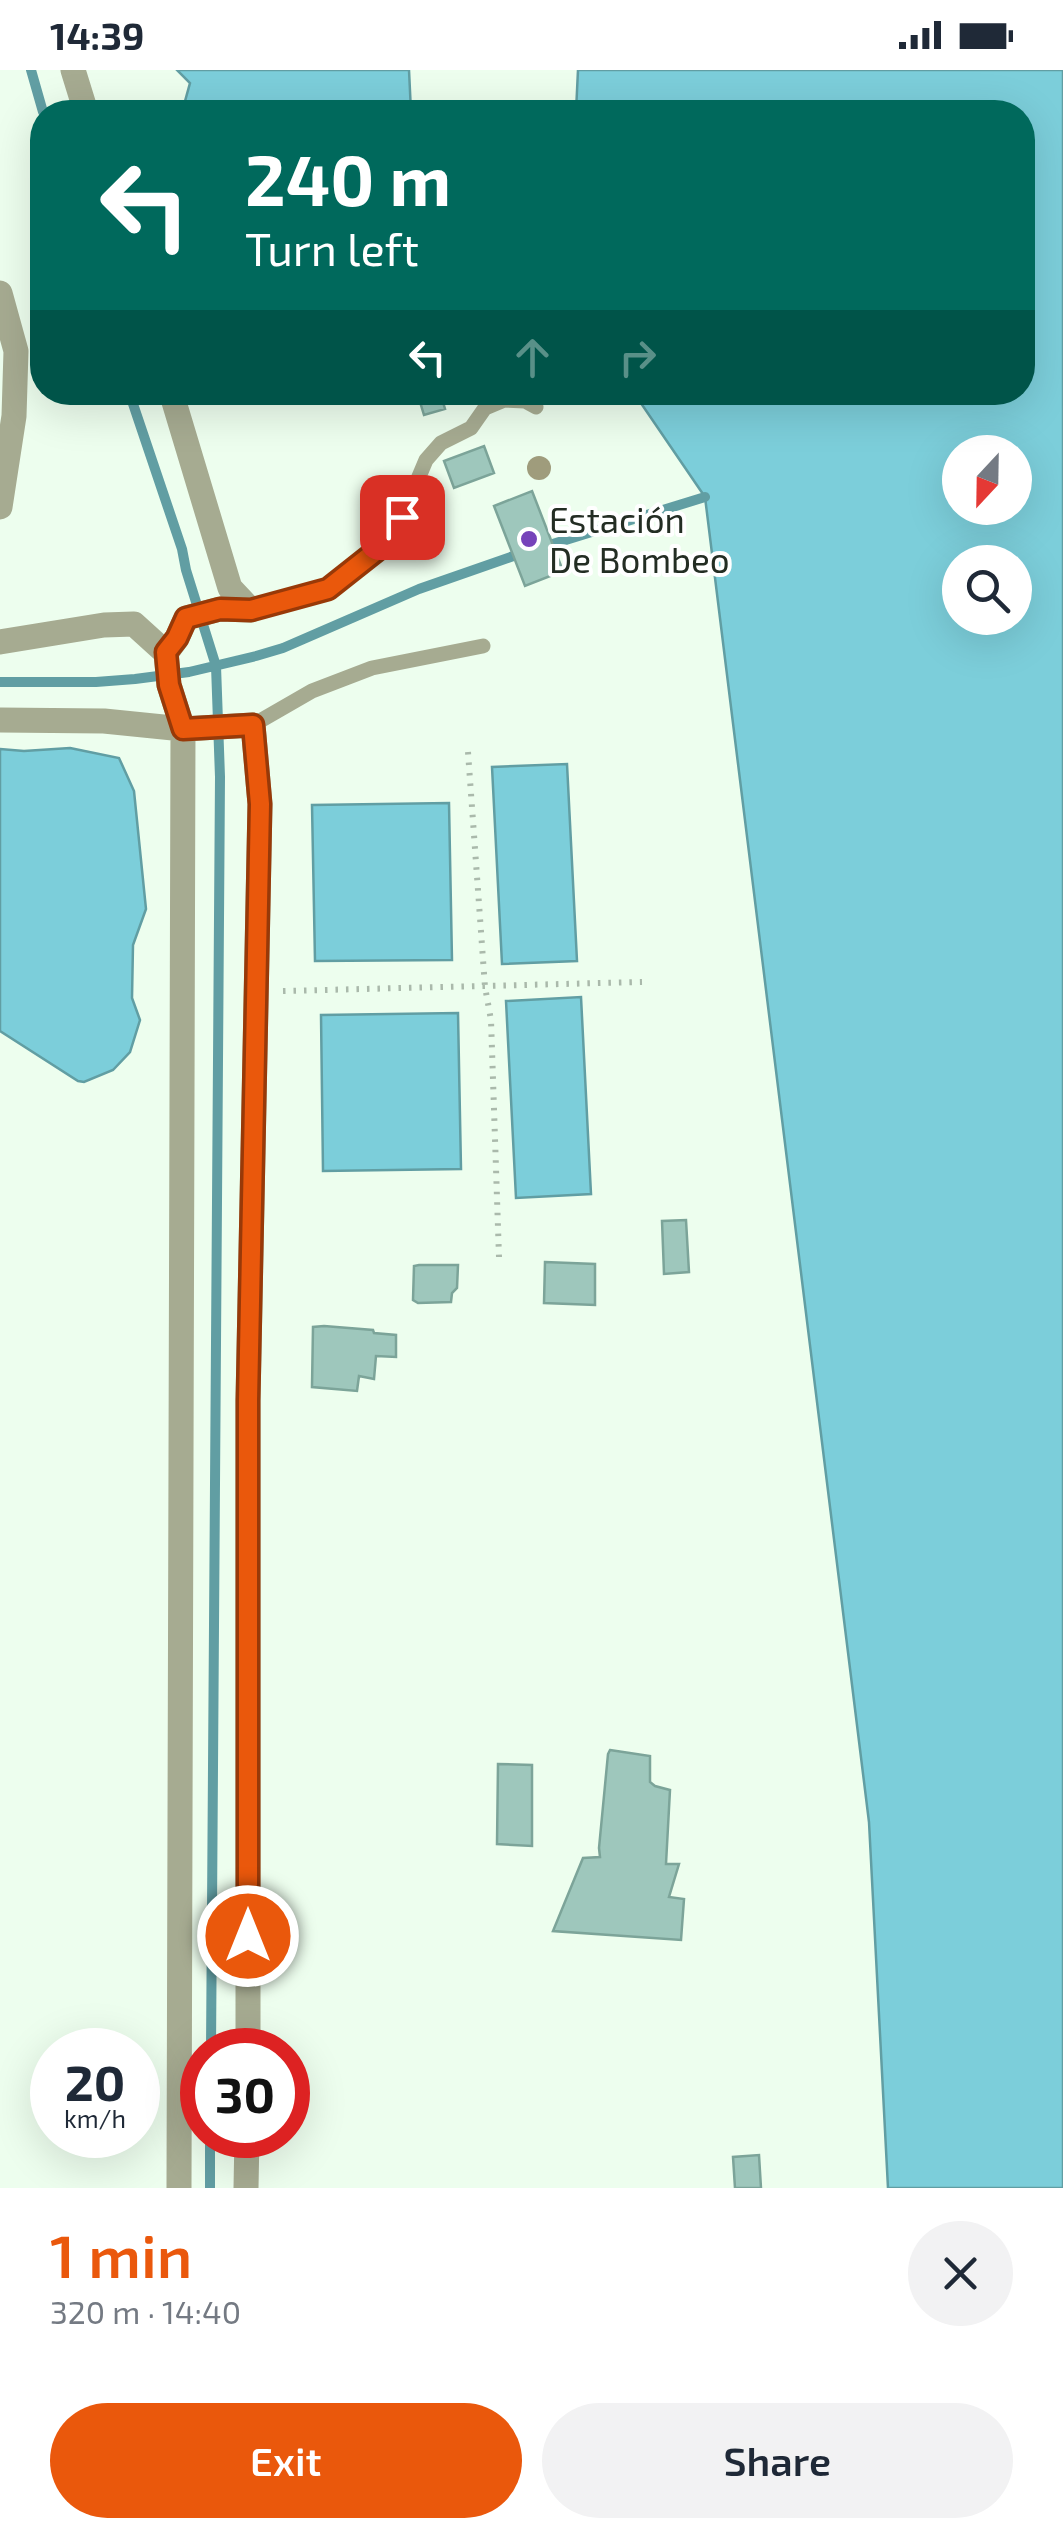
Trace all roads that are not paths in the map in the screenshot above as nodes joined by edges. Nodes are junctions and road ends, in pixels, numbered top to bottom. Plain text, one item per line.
1 (73, 70) edge
2 (82, 100) edge
3 (0, 293) edge
4 (175, 405) edge
5 (492, 405) edge
6 (532, 405) edge
7 (536, 407) dead end
8 (0, 507) edge
9 (251, 610) junction
10 (0, 642) edge
11 (484, 646) dead end
12 (166, 652) junction
13 (0, 720) edge
14 (253, 725) junction
15 (183, 729) junction
16 (248, 2028) edge
17 (247, 2158) edge
18 (180, 2188) edge
19 (246, 2188) edge

1 - 2 street
3 - 8 street
4 - 9 street
5 - 9 lane
6 - 7 lane
9 - 12 street
10 - 12 street
11 - 14 lane
12 - 15 street
13 - 15 street
14 - 15 street
14 - 16 street
15 - 18 street
17 - 19 street

